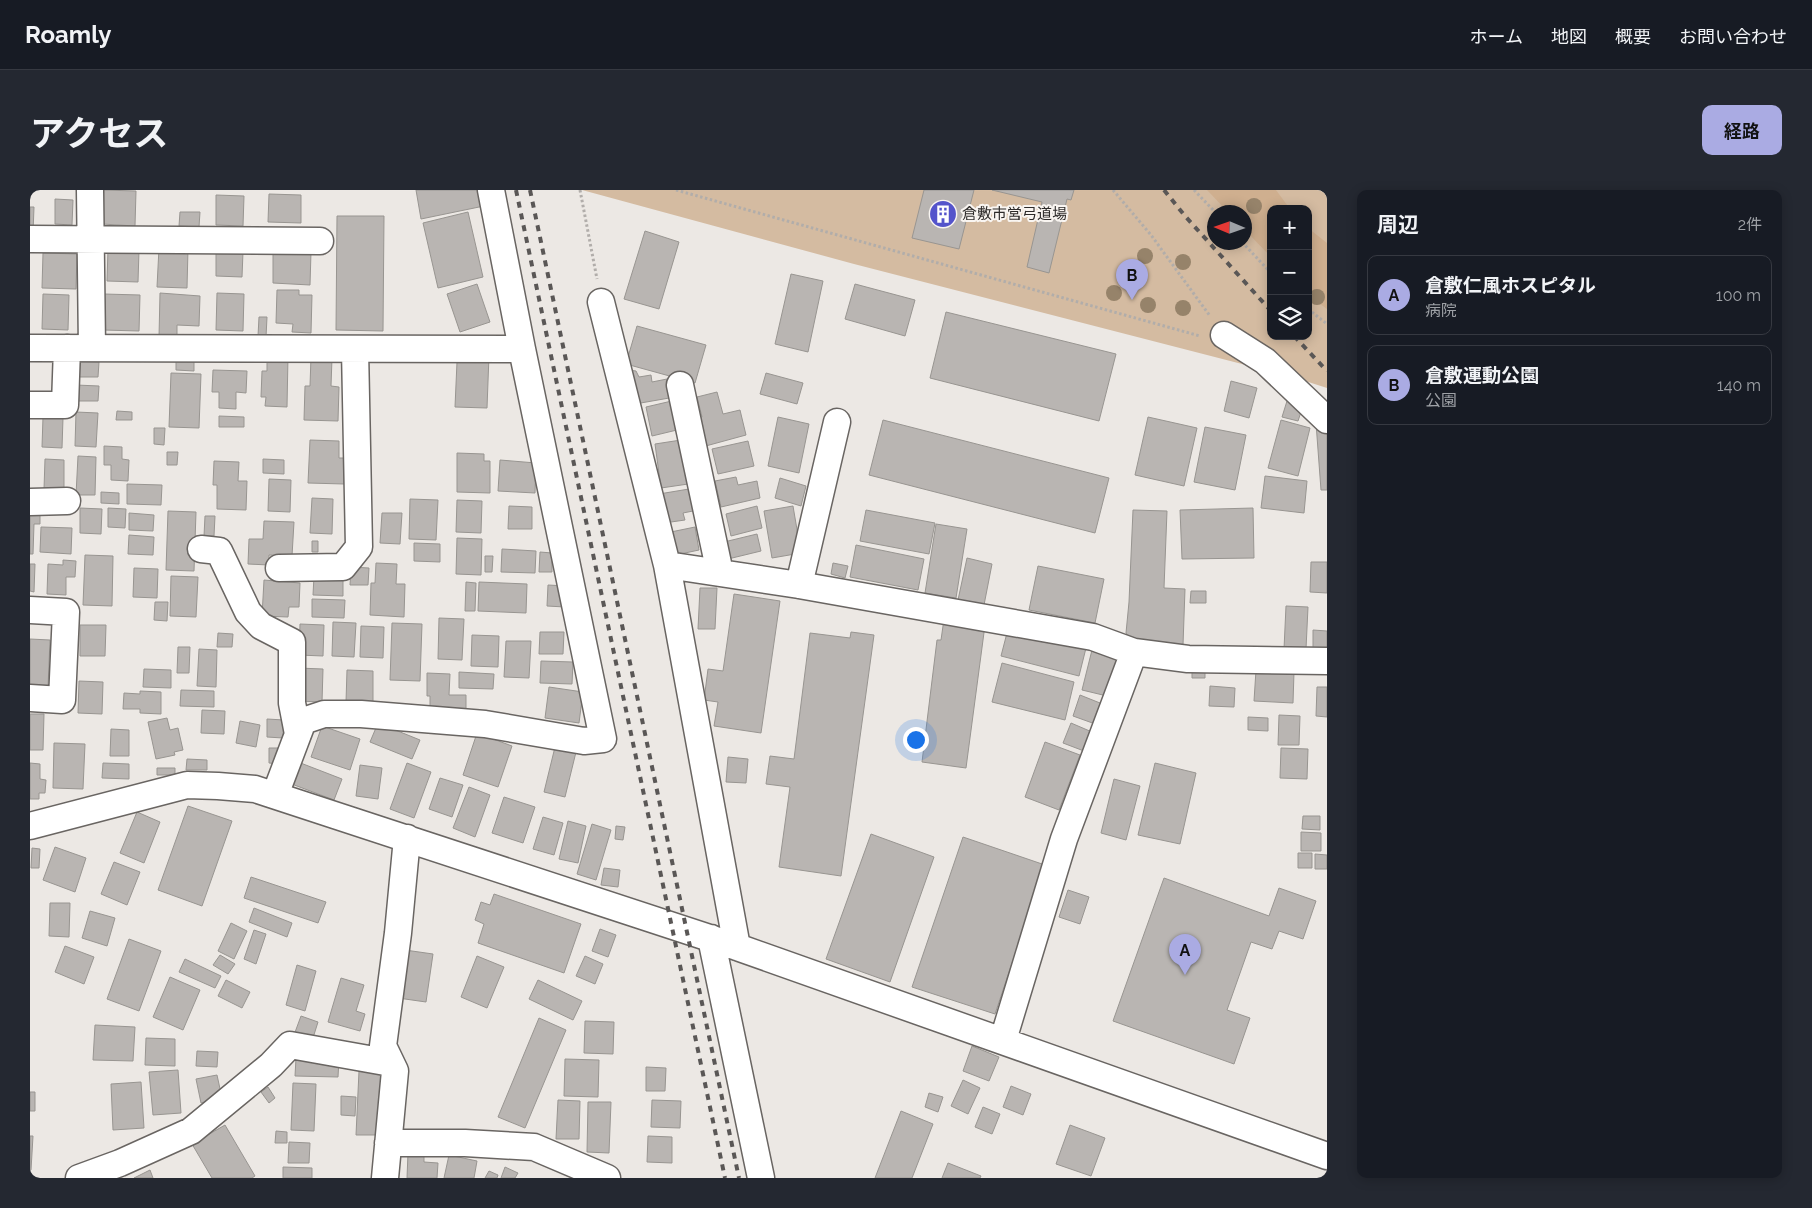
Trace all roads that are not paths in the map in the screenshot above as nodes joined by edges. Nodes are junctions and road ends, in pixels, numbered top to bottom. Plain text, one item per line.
1 (90, 190) edge
2 (491, 190) edge
3 (92, 238) junction
4 (30, 239) edge
5 (320, 241) dead end
6 (601, 302) road end
7 (1224, 335) road end
8 (30, 348) edge
9 (66, 348) junction
10 (92, 348) junction
11 (355, 349) junction
12 (522, 350) junction
13 (680, 385) dead end
14 (30, 405) edge
15 (1327, 420) edge
16 (837, 422) dead end
17 (67, 501) dead end
18 (30, 502) edge
19 (201, 550) dead end
20 (667, 565) junction
21 (279, 568) dead end
22 (720, 574) junction
23 (799, 585) junction
24 (30, 610) edge
25 (1134, 652) junction
26 (1327, 661) edge
27 (30, 698) edge
28 (298, 734) junction
29 (275, 795) junction
30 (30, 826) edge
31 (407, 838) junction
32 (711, 938) junction
33 (738, 947) junction
34 (1003, 1040) junction
35 (391, 1063) junction
36 (388, 1143) junction
37 (1327, 1156) edge
38 (79, 1178) edge
39 (385, 1178) edge
40 (607, 1178) edge
41 (761, 1178) edge

1 - 3 street
2 - 12 street
3 - 4 street
3 - 5 street
3 - 10 street
6 - 20 street
7 - 15 street
8 - 9 street
9 - 10 street
9 - 14 street
10 - 11 street
11 - 12 street
11 - 21 street
12 - 28 street
13 - 22 street
16 - 23 street
17 - 18 street
19 - 28 street
20 - 22 street
20 - 33 street
22 - 23 street
23 - 25 street
24 - 27 street
25 - 26 street
25 - 34 street
28 - 29 street
29 - 30 street
29 - 31 street
31 - 32 street
31 - 35 street
32 - 33 street
32 - 41 street
33 - 34 street
34 - 37 street
35 - 36 street
35 - 38 street
36 - 39 street
36 - 40 street

